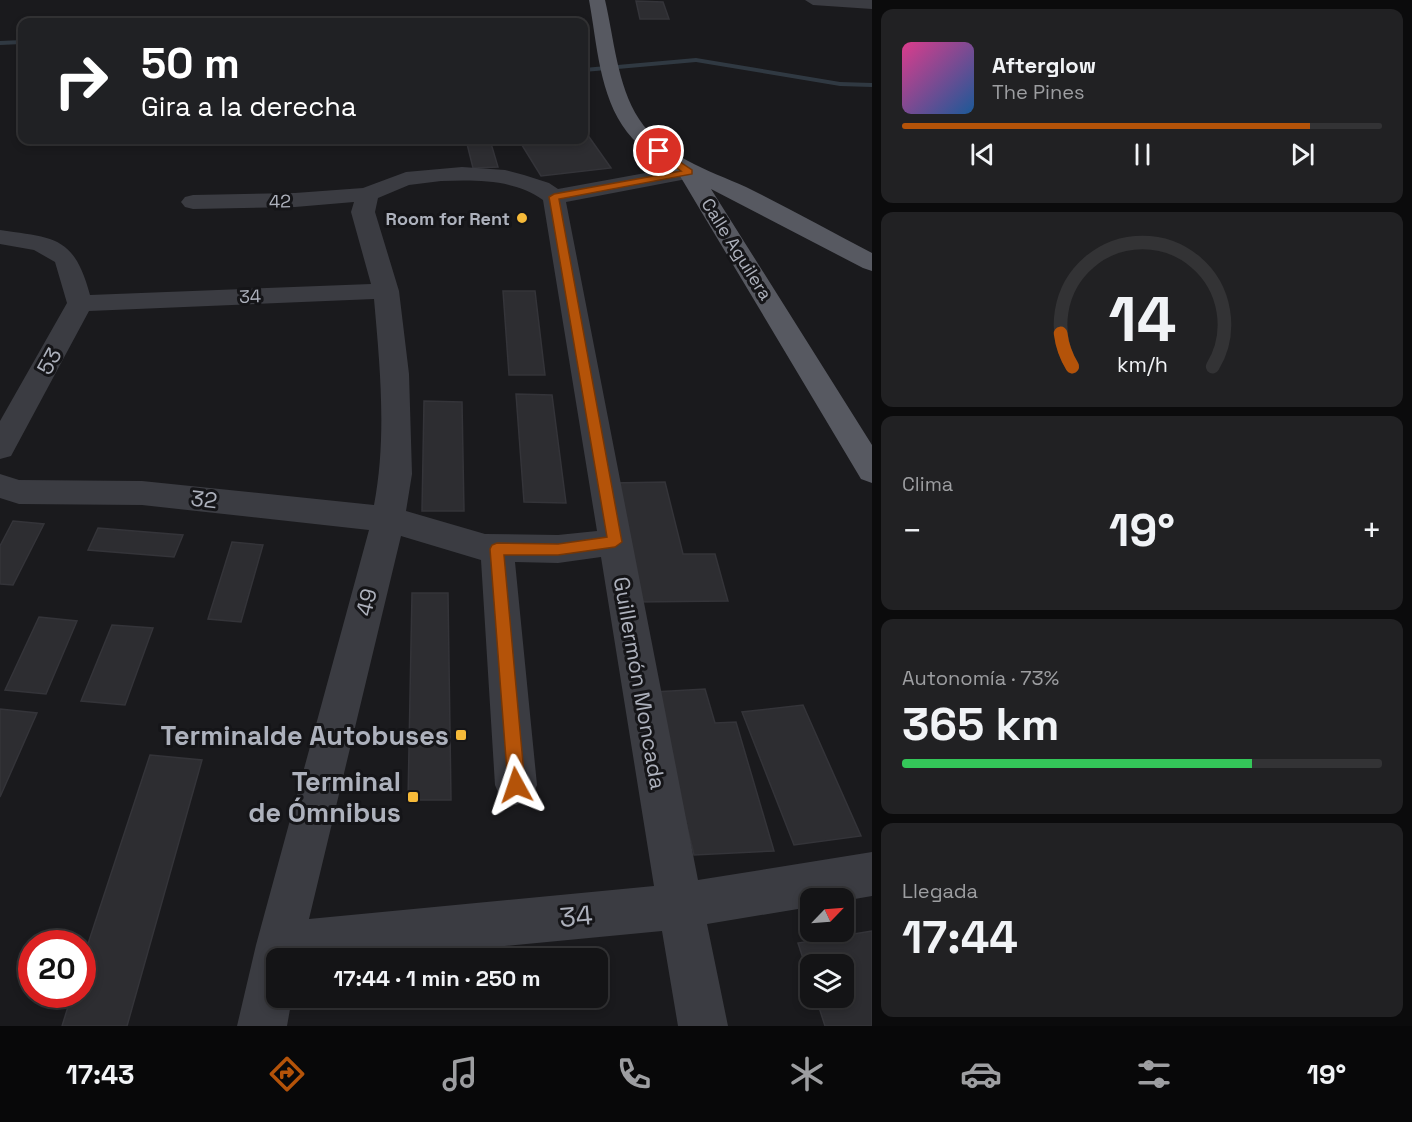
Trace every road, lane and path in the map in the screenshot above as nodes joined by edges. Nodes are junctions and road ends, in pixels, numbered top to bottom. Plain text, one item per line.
1 (597, 0) edge
2 (813, 0) edge
3 (845, 1) edge
4 (872, 4) edge
5 (689, 172) junction
6 (376, 189) junction
7 (742, 195) junction
8 (554, 197) junction
9 (193, 202) dead end
10 (708, 203) junction
11 (0, 237) edge
12 (872, 263) edge
13 (386, 291) junction
14 (80, 303) junction
15 (0, 448) edge
16 (872, 471) edge
17 (10, 489) edge
18 (388, 519) junction
19 (615, 542) junction
20 (497, 549) junction
21 (516, 785) dead end
22 (872, 874) edge
23 (680, 906) junction
24 (279, 945) junction
25 (262, 1026) edge
26 (703, 1026) edge

1 - 5 main road, Calle Aguilera
2 - 3 street
3 - 4 street
5 - 7 main road
5 - 8 street
5 - 10 main road, Calle Aguilera
6 - 8 street, 42
6 - 9 street, 42
6 - 13 street, 49
7 - 10 main road
7 - 12 main road
8 - 19 street, Guillermón Moncada
10 - 16 main road, Calle Aguilera
11 - 14 street
13 - 14 street, 34
13 - 18 street, 49
14 - 15 street, 53
17 - 18 street, 32
18 - 20 street, 32
18 - 24 street, 49
19 - 20 street, 32
19 - 23 street, Guillermón Moncada
20 - 21 street
22 - 23 street, 34
23 - 24 street, 34
23 - 26 street, Guillermón Moncada
24 - 25 street, 49

